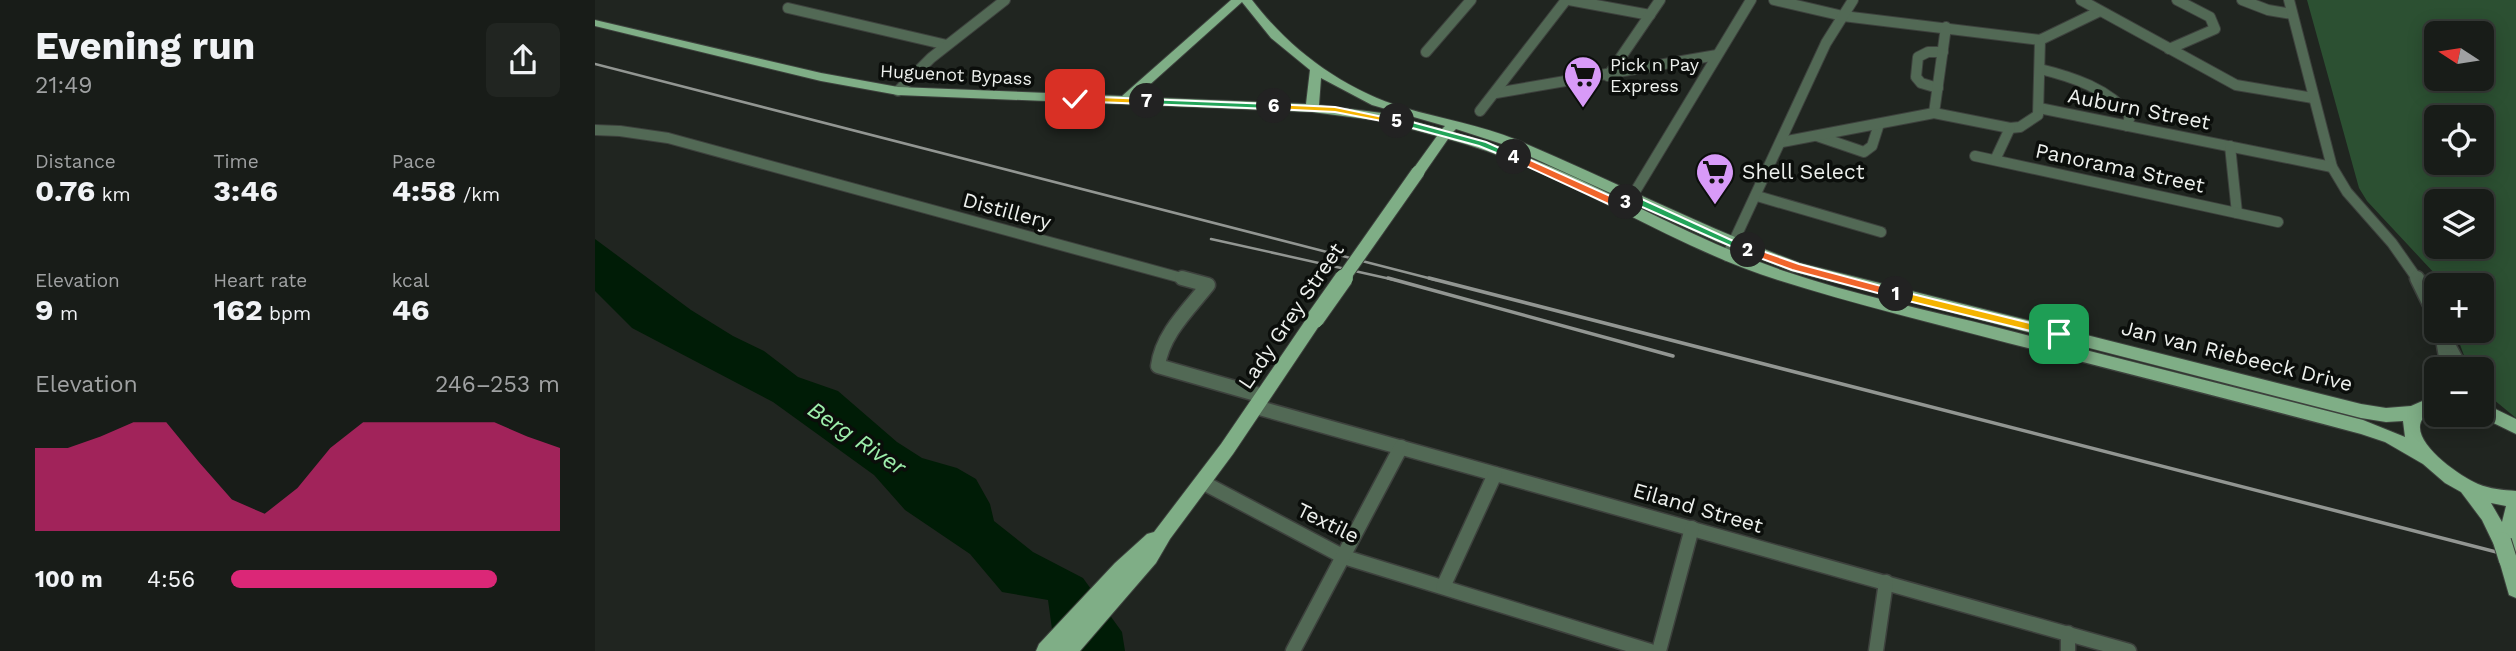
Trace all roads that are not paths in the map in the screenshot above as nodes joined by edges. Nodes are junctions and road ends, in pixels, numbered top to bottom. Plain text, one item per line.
1 (1005, 0) edge
2 (1238, 0) edge
3 (1246, 0) edge
4 (1471, 0) edge
5 (1567, 0) edge
6 (1660, 0) edge
7 (1751, 0) edge
8 (1774, 0) edge
9 (1853, 0) edge
10 (2081, 0) edge
11 (2177, 0) edge
12 (2242, 0) edge
13 (2289, 0) edge
14 (788, 8) dead end
15 (2100, 11) junction
16 (2292, 14) junction
17 (1650, 15) junction
18 (1843, 16) junction
19 (595, 23) edge
20 (1946, 27) junction
21 (2040, 40) junction
22 (947, 46) junction
23 (2169, 49) junction
24 (1426, 52) dead end
25 (1943, 52) junction
26 (1717, 55) junction
27 (1678, 62) junction
28 (1316, 66) junction
29 (2040, 69) junction
30 (1705, 75) junction
31 (1608, 76) junction
32 (1938, 88) junction
33 (898, 91) junction
34 (1496, 93) junction
35 (2313, 98) junction
36 (1125, 100) junction
37 (1312, 108) junction
38 (2039, 108) junction
39 (1480, 111) dead end
40 (1934, 113) junction
41 (1411, 124) junction
42 (1879, 124) junction
43 (2127, 126) junction
44 (1449, 128) junction
45 (2010, 128) junction
46 (595, 130) edge
47 (1817, 136) junction
48 (1782, 142) junction
49 (2230, 146) junction
50 (1975, 156) dead end
51 (1995, 160) junction
52 (1422, 165) junction
53 (2332, 167) junction
54 (1757, 196) junction
55 (1626, 202) junction
56 (2237, 213) junction
57 (2278, 222) dead end
58 (1881, 232) dead end
59 (1731, 250) junction
60 (2424, 292) edge
61 (1259, 401) junction
62 (2424, 405) edge
63 (2414, 413) junction
64 (2494, 414) edge
65 (2516, 427) edge
66 (1401, 447) junction
67 (2427, 458) junction
68 (1495, 474) junction
69 (1202, 482) junction
70 (2464, 486) junction
71 (2516, 499) edge
72 (2516, 505) edge
73 (1692, 528) junction
74 (1163, 533) junction
75 (2510, 548) edge
76 (1344, 557) junction
77 (1887, 582) junction
78 (1443, 587) junction
79 (2516, 589) edge
80 (2068, 633) junction
81 (1046, 651) edge
82 (1067, 651) edge
83 (1293, 651) edge
84 (1650, 651) edge
85 (1659, 651) edge
86 (1876, 651) edge
87 (2068, 651) edge
88 (2129, 651) edge

1 - 22 street
2 - 36 main road
3 - 28 main road, Jan van Riebeeck Drive
4 - 24 street
5 - 17 street
5 - 34 street
6 - 17 street
7 - 26 street
8 - 18 street
9 - 18 street
10 - 15 street
11 - 23 street
12 - 16 street
13 - 16 street
14 - 22 street
15 - 21 street
15 - 23 street
16 - 35 street
17 - 31 street
18 - 20 street
18 - 48 street
19 - 33 main road, Huguenot Bypass
20 - 21 street
20 - 25 street
21 - 29 street
22 - 33 street
23 - 35 street
25 - 32 street
25 - 32 street
26 - 27 street
26 - 30 street
27 - 30 street
27 - 31 street
28 - 37 main road
28 - 44 main road, Jan van Riebeeck Drive
29 - 38 street
29 - 43 street
30 - 55 street
31 - 34 street
32 - 40 street
33 - 36 main road, Huguenot Bypass
34 - 39 street
35 - 53 street
36 - 37 main road, Huguenot Bypass
37 - 41 main road, Huguenot Bypass
38 - 43 street, Auburn Street
38 - 45 street, Auburn Street
40 - 42 street
40 - 45 street
41 - 44 main road, Huguenot Bypass
41 - 52 main road
42 - 47 street
42 - 47 street
43 - 49 street, Auburn Street
44 - 52 main road, Lady Grey Street
44 - 55 main road, Jan van Riebeeck Drive
45 - 51 street, Panorama Street
46 - 61 street, Distillery
47 - 48 street
48 - 54 street
49 - 53 street, Auburn Street
49 - 56 street, Panorama Street
50 - 51 street, Panorama Street
51 - 56 street, Panorama Street
52 - 61 main road, Lady Grey Street, bridge
53 - 60 street
54 - 58 street
54 - 59 street
55 - 59 main road, Jan van Riebeeck Drive
56 - 57 street, Panorama Street
59 - 63 main road, Jan van Riebeeck Drive
59 - 67 main road, Jan van Riebeeck Drive
61 - 66 street, Eiland Street
61 - 69 main road, Lady Grey Street
62 - 63 main road
63 - 67 main road
64 - 65 main road
66 - 68 street, Eiland Street
66 - 76 street
67 - 70 main road, Jan van Riebeeck Drive
68 - 73 street, Eiland Street
68 - 78 street
69 - 74 main road, Lady Grey Street
69 - 76 street, Textile
70 - 71 main road
70 - 75 main road
72 - 75 main road
73 - 77 street, Eiland Street
73 - 85 street
74 - 81 main road, Lady Grey Street
74 - 82 main road, Lady Grey Street
75 - 79 main road
76 - 78 street, Textile
76 - 83 street
77 - 80 street, Eiland Street
77 - 86 street
78 - 84 street
80 - 87 street
80 - 88 street, Eiland Street

